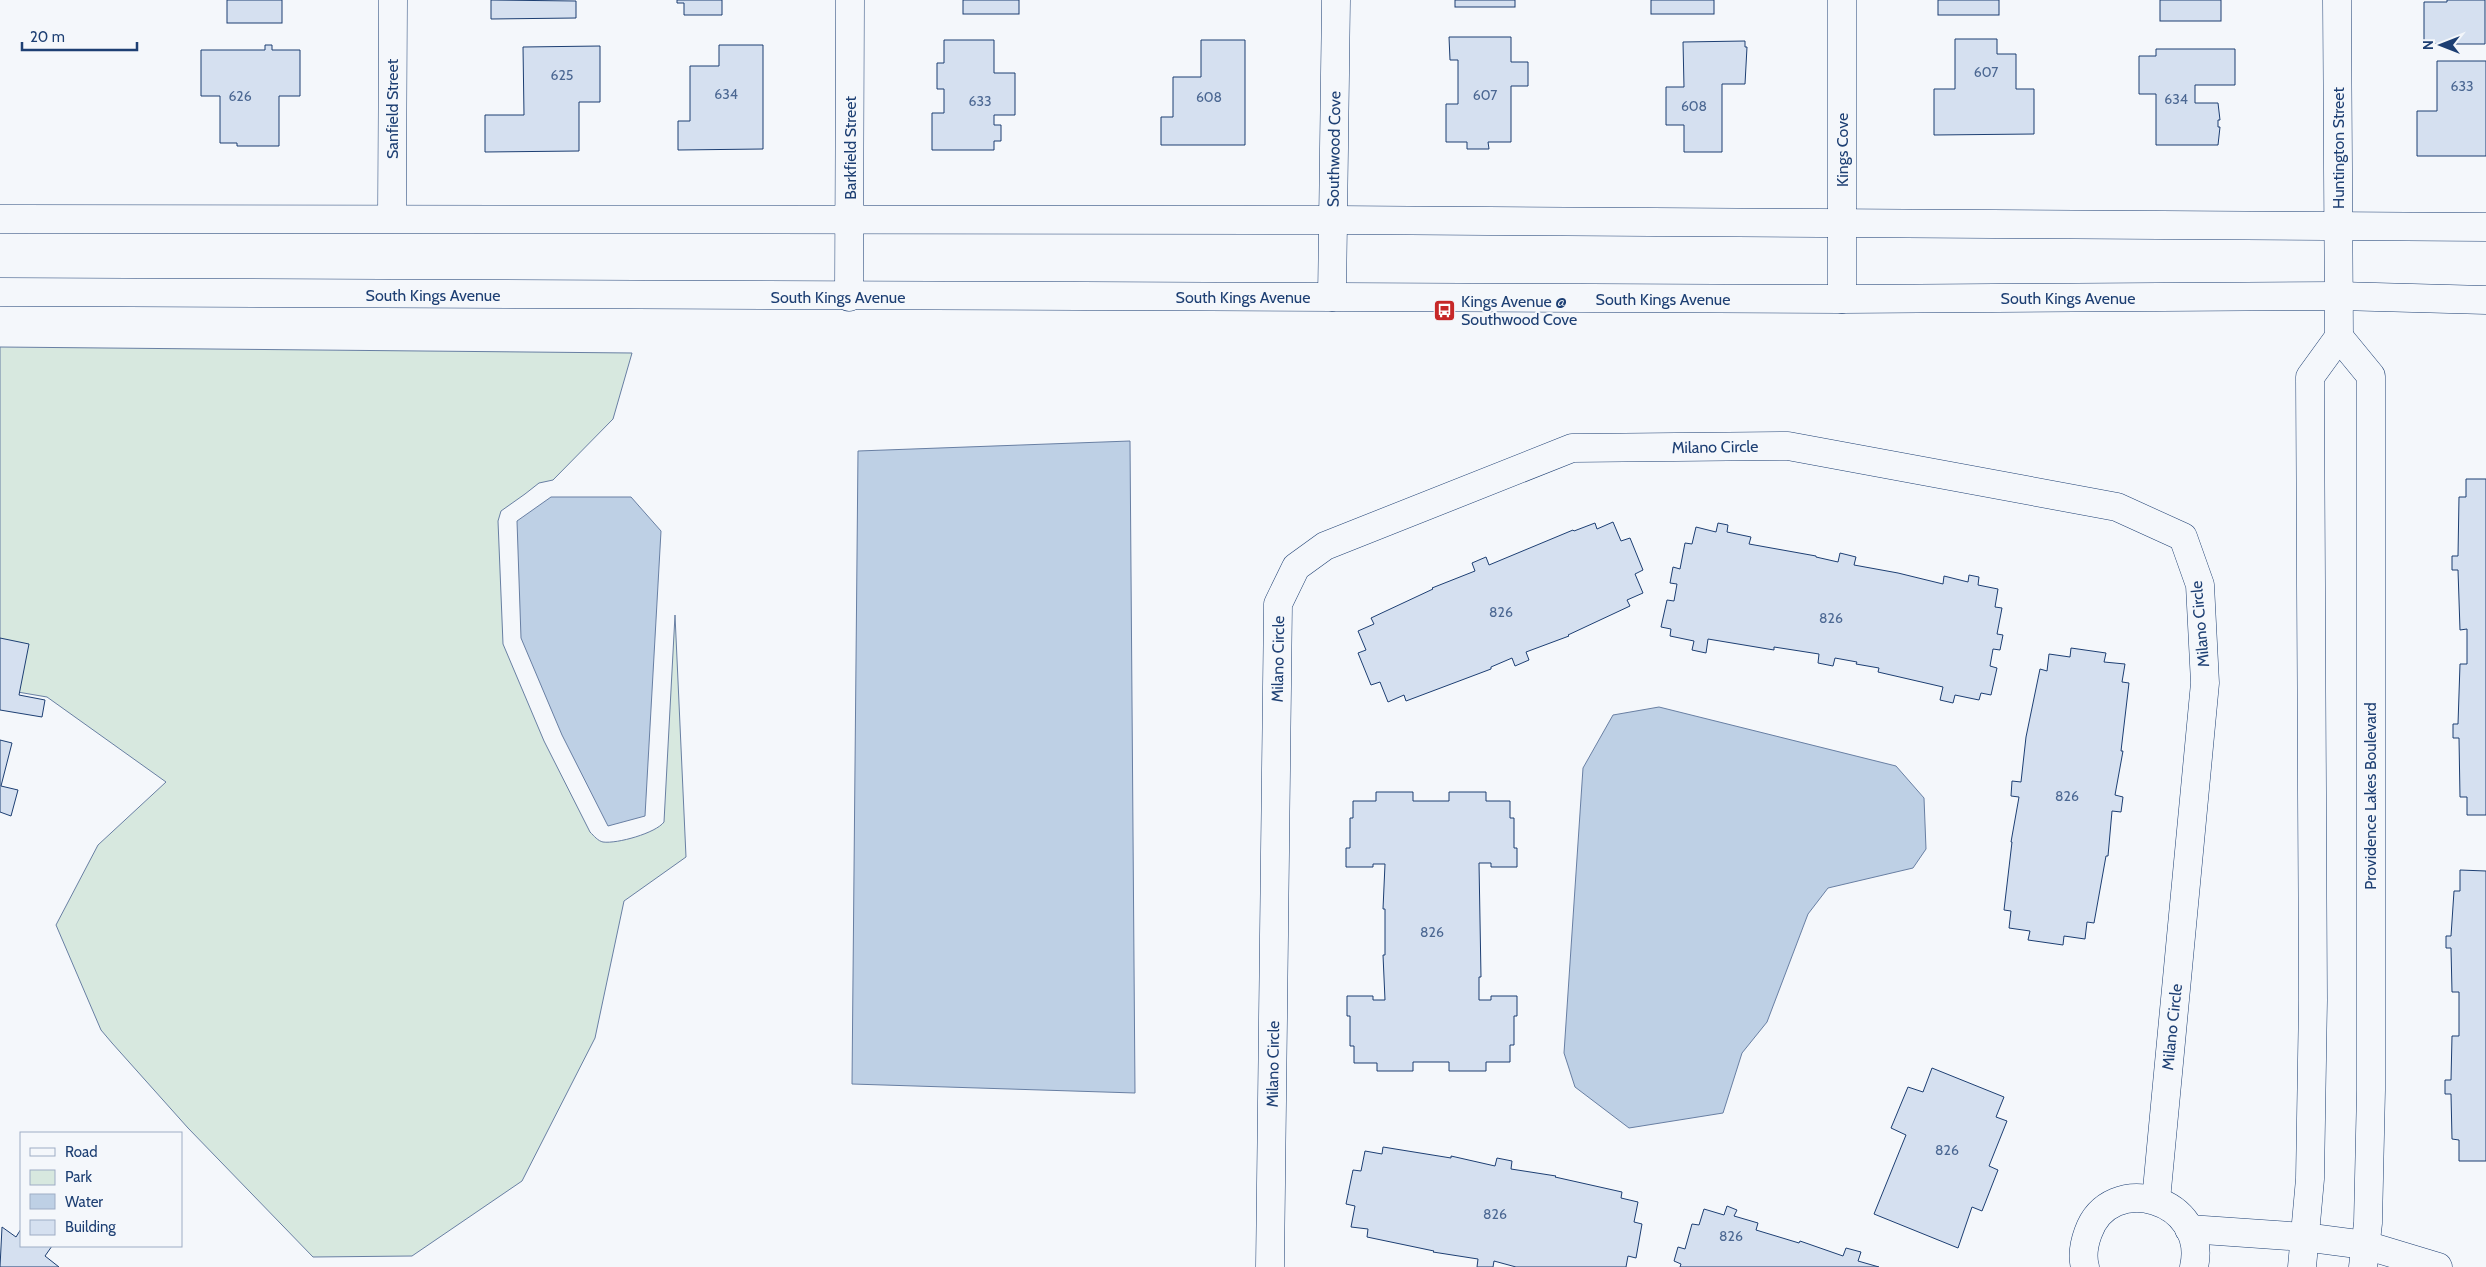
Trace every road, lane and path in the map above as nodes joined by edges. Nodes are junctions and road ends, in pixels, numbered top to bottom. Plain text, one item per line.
1 (393, 0) edge
2 (850, 0) edge
3 (1336, 0) edge
4 (1842, 0) edge
5 (2337, 0) edge
6 (392, 218) junction
7 (0, 219) edge
8 (850, 220) junction
9 (1333, 220) junction
10 (1842, 223) junction
11 (2338, 225) junction
12 (2486, 227) edge
13 (0, 292) edge
14 (2339, 296) junction
15 (849, 297) junction
16 (1332, 297) junction
17 (1842, 299) junction
18 (2486, 300) edge
19 (2339, 337) junction
20 (2156, 1200) junction
21 (2190, 1229) junction
22 (2304, 1237) junction
23 (2364, 1256) edge
24 (1270, 1267) edge
25 (2085, 1267) edge
26 (2194, 1267) edge
27 (2302, 1267) edge
28 (2438, 1267) edge

1 - 6 street, Sanfield Street
2 - 8 street, Barkfield Street
3 - 9 street, Southwood Cove
4 - 10 street, Kings Cove
5 - 11 street, Huntington Street
6 - 7 street
6 - 8 street
8 - 9 street
8 - 15 street, Barkfield Street
9 - 10 street
9 - 16 street, Southwood Cove
10 - 11 street
10 - 17 street, Kings Cove
11 - 12 street
11 - 14 street, Huntington Street
13 - 15 street, South Kings Avenue
14 - 17 street, South Kings Avenue
14 - 18 street, South Kings Avenue
14 - 19 street
15 - 16 street, South Kings Avenue
16 - 17 street, South Kings Avenue
19 - 22 street
19 - 23 street, Providence Lakes Boulevard
20 - 21 street
20 - 24 street, Milano Circle
20 - 25 street
21 - 22 street
21 - 26 street
22 - 23 street
22 - 27 street
23 - 28 street

